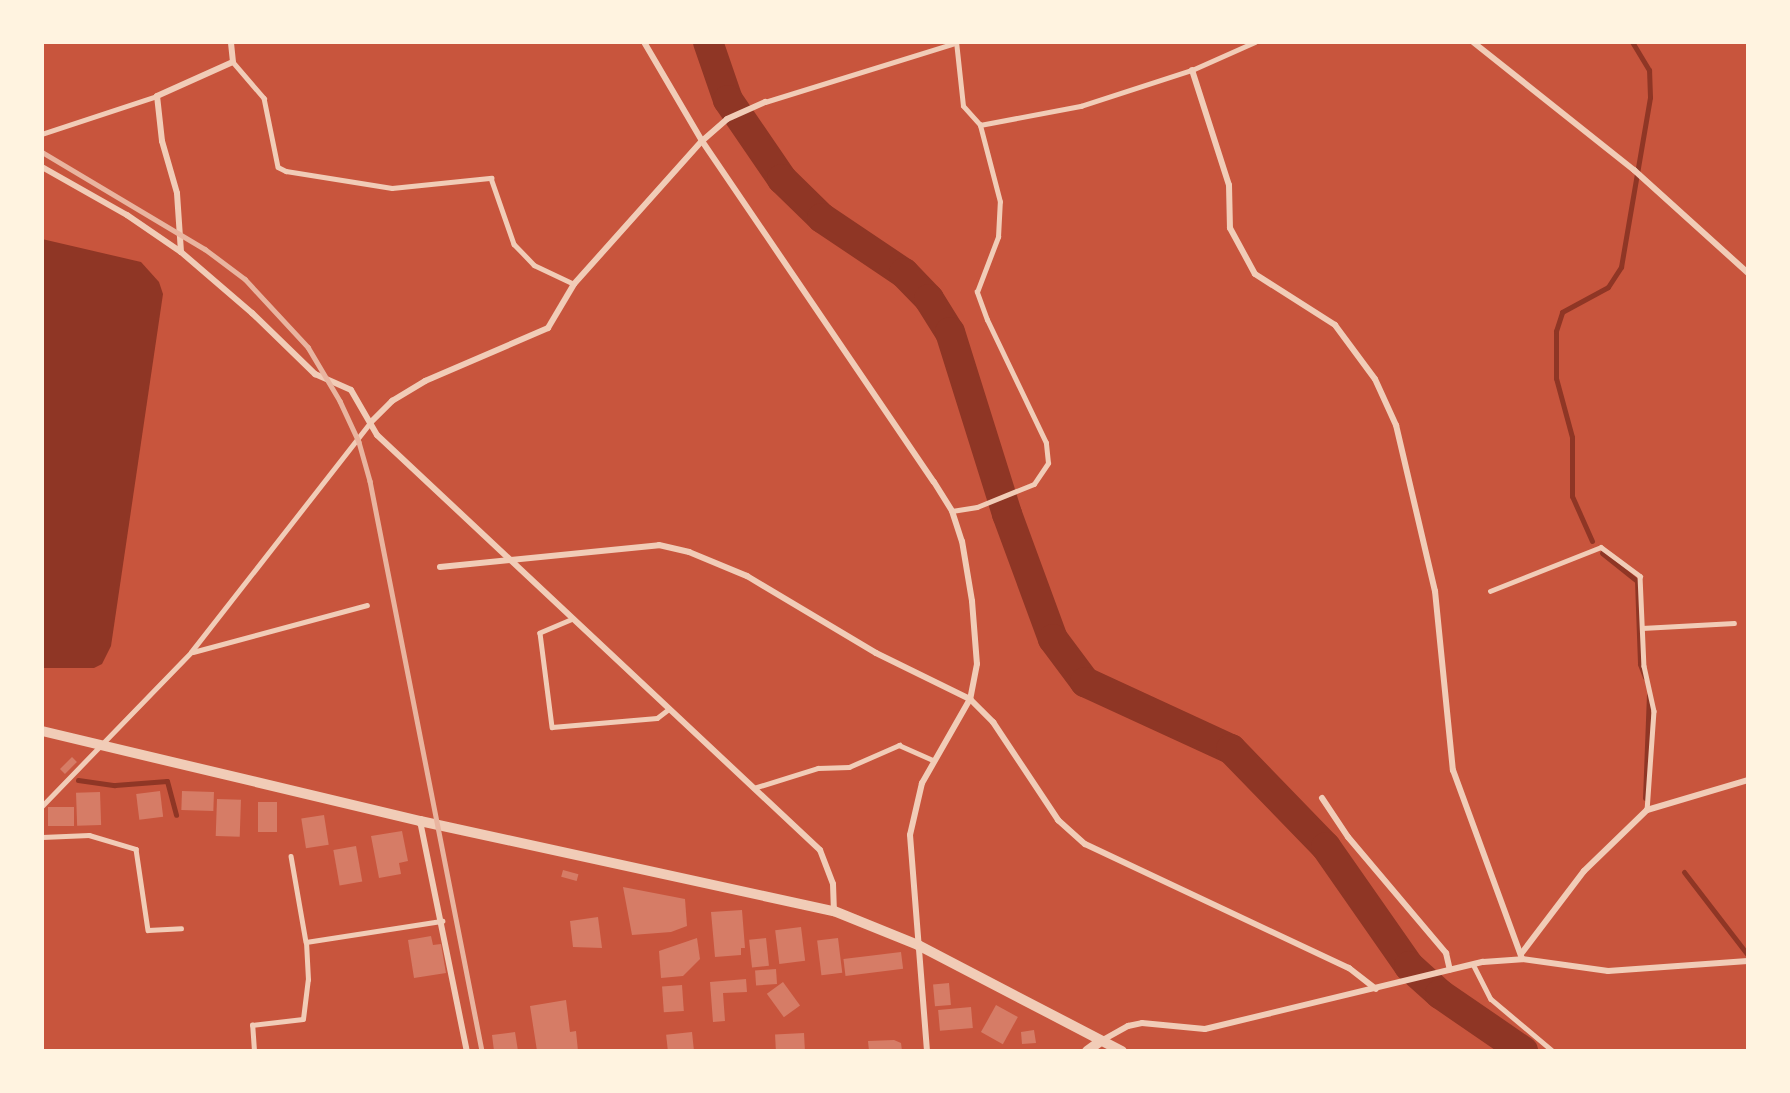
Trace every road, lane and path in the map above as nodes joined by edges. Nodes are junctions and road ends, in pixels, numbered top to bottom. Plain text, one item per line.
1 (231, 42) edge
2 (644, 42) edge
3 (956, 42) edge
4 (1255, 42) edge
5 (1473, 42) edge
6 (233, 62) junction
7 (1192, 70) junction
8 (157, 96) junction
9 (765, 102) joint
10 (980, 125) junction
11 (42, 134) edge
12 (702, 141) junction
13 (42, 167) edge
14 (181, 252) junction
15 (1748, 273) edge
16 (574, 284) junction
17 (371, 422) junction
18 (952, 512) junction
19 (509, 560) junction
20 (440, 567) dead end
21 (1490, 591) dead end
22 (367, 605) dead end
23 (573, 619) junction
24 (1734, 623) dead end
25 (1642, 628) junction
26 (191, 652) junction
27 (970, 699) junction
28 (669, 709) junction
29 (42, 731) edge
30 (100, 745) junction
31 (932, 760) junction
32 (1748, 780) edge
33 (754, 788) junction
34 (1322, 798) dead end
35 (42, 806) edge
36 (1647, 810) junction
37 (420, 820) junction
38 (42, 837) edge
39 (291, 856) dead end
40 (834, 910) junction
41 (442, 921) junction
42 (181, 928) dead end
43 (306, 942) junction
44 (918, 945) junction
45 (1522, 957) junction
46 (1748, 961) edge
47 (1473, 964) junction
48 (1448, 970) junction
49 (1376, 989) junction
50 (1101, 1041) junction
51 (254, 1051) edge
52 (467, 1051) edge
53 (927, 1051) edge
54 (1087, 1051) edge
55 (1122, 1051) edge
56 (1553, 1051) edge

1 - 6 street
2 - 12 street
3 - 9 lane
3 - 10 lane
4 - 7 lane
5 - 15 street
6 - 8 street
6 - 16 lane
7 - 10 lane
7 - 45 street
8 - 11 lane
8 - 14 street
9 - 12 street
10 - 18 lane
12 - 16 street
12 - 18 street
13 - 14 street
14 - 17 street
16 - 17 street
17 - 19 street
17 - 26 lane
18 - 27 street
19 - 20 street
19 - 23 street
19 - 27 street
21 - 25 lane
22 - 26 lane
23 - 28 street
23 - 28 lane
24 - 25 lane
25 - 36 lane
26 - 30 lane
27 - 31 street
27 - 49 street
28 - 33 street
29 - 30 street
30 - 35 lane
30 - 37 street
31 - 33 lane
31 - 44 street
32 - 36 street
33 - 40 street
34 - 48 street
36 - 45 street
37 - 40 street
37 - 41 street
38 - 42 lane
39 - 43 lane
40 - 44 street
41 - 43 lane
41 - 52 street
43 - 51 lane
44 - 50 street
44 - 53 street
45 - 46 street
45 - 47 street
47 - 48 street
47 - 56 lane
48 - 49 street
49 - 50 street
50 - 54 street
50 - 55 street

